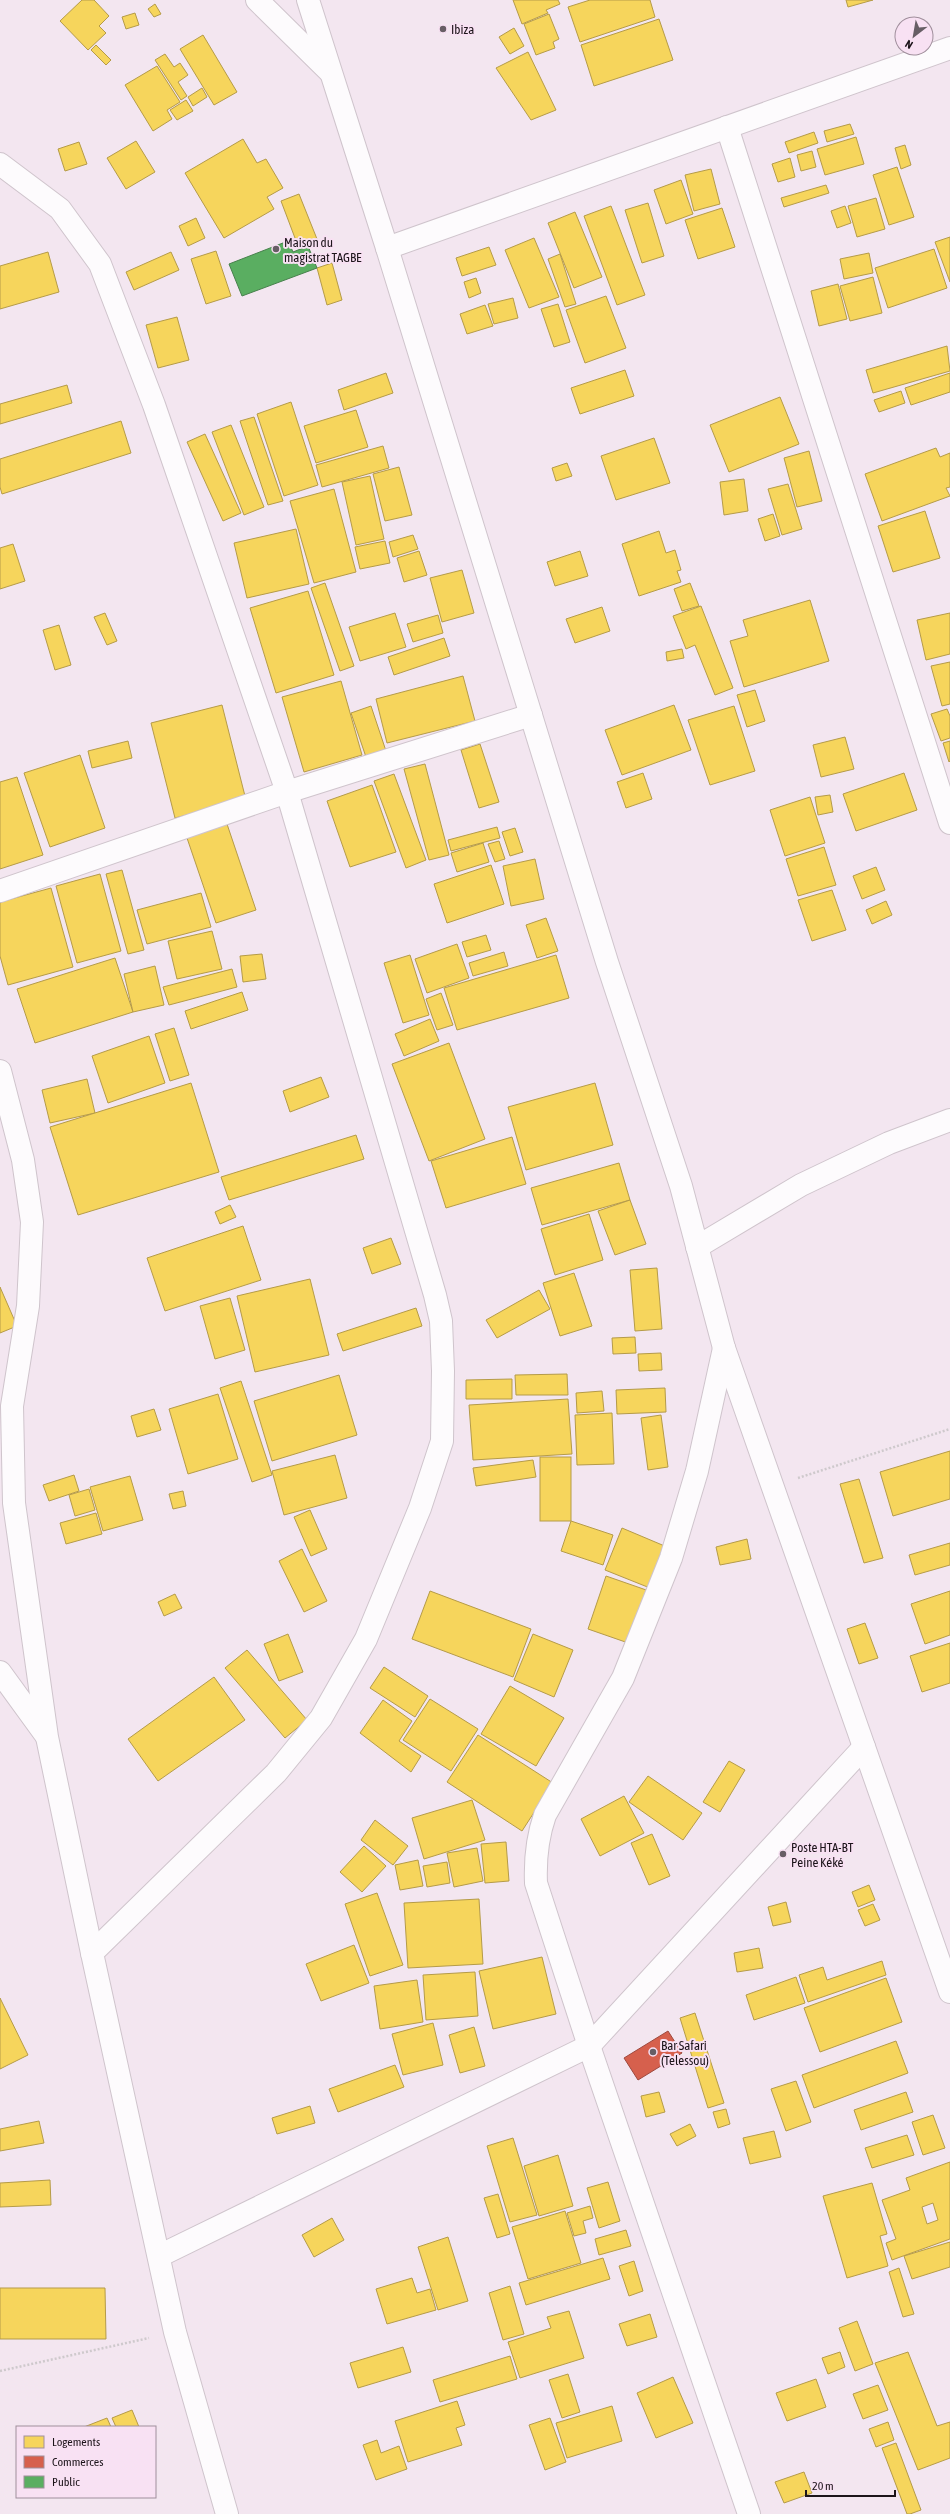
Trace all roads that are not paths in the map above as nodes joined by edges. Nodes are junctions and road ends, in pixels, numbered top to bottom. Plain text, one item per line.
1 (257, 0) edge
2 (308, 0) edge
3 (950, 48) edge
4 (331, 72) junction
5 (727, 127) junction
6 (0, 164) edge
7 (387, 248) junction
8 (531, 715) junction
9 (287, 792) junction
10 (950, 823) edge
11 (0, 891) edge
12 (0, 1071) edge
13 (950, 1120) edge
14 (697, 1247) junction
15 (724, 1348) junction
16 (0, 1672) edge
17 (47, 1737) junction
18 (864, 1747) junction
19 (92, 1953) junction
20 (950, 1992) edge
21 (589, 2046) junction
22 (159, 2256) junction
23 (227, 2514) edge
24 (749, 2514) edge

1 - 4 street
2 - 4 street
3 - 5 street
4 - 7 street
5 - 7 street
5 - 10 street
6 - 9 street
7 - 8 street
8 - 9 street
8 - 14 street
9 - 11 street
9 - 19 street
12 - 17 street
13 - 14 street
14 - 15 street
15 - 18 street
15 - 21 street
16 - 17 street
17 - 19 street
18 - 20 street
18 - 21 street
19 - 22 street
21 - 22 street
21 - 24 street
22 - 23 street

